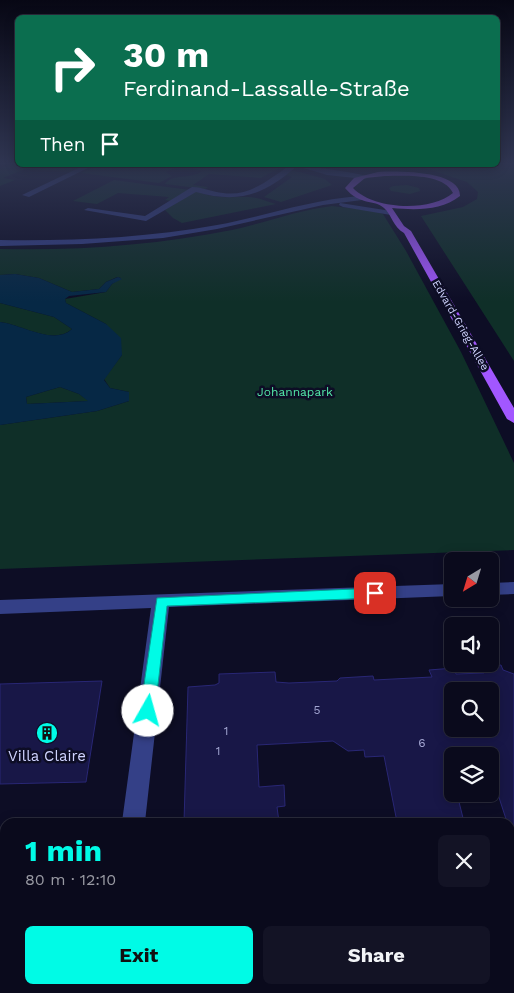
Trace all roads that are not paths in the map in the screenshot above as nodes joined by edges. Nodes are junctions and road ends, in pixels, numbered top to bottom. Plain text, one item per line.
1 (162, 209) edge
2 (292, 209) edge
3 (371, 209) edge
4 (389, 209) edge
5 (407, 209) edge
6 (88, 210) dead end
7 (391, 213) junction
8 (407, 223) junction
9 (0, 243) edge
10 (514, 419) edge
11 (514, 588) edge
12 (499, 589) edge
13 (444, 590) edge
14 (161, 601) junction
15 (0, 607) edge
16 (134, 818) edge

1 - 6 street
2 - 9 street
3 - 7 street
4 - 7 main road, Edvard-Grieg-Allee
5 - 8 main road
7 - 8 main road, Edvard-Grieg-Allee
8 - 10 main road, Edvard-Grieg-Allee
11 - 12 street
13 - 14 street
14 - 15 street
14 - 16 street

